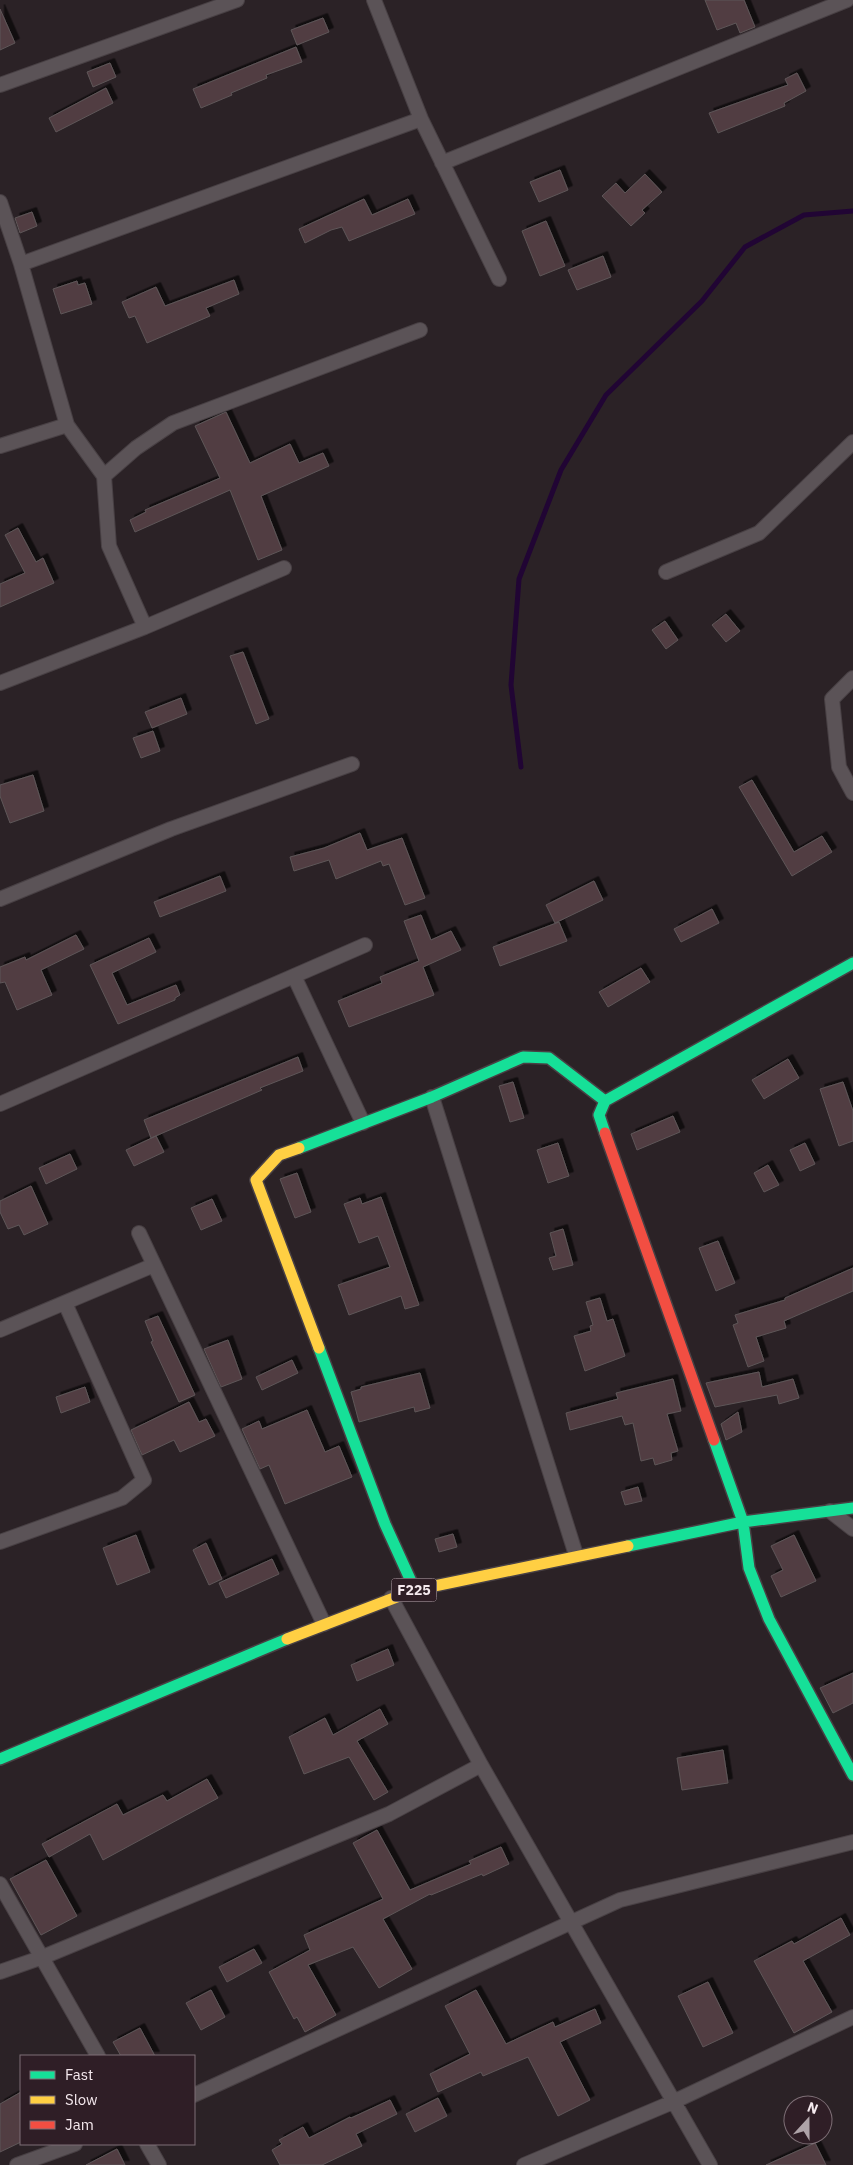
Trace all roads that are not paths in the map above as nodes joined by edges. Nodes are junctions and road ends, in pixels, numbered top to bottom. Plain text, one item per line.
1 (237, 0) edge
2 (374, 0) edge
3 (847, 0) edge
4 (0, 85) edge
5 (421, 118) junction
6 (442, 163) junction
7 (0, 202) edge
8 (21, 264) junction
9 (499, 279) dead end
10 (420, 330) dead end
11 (67, 425) junction
12 (853, 442) edge
13 (0, 446) edge
14 (104, 476) junction
15 (284, 568) dead end
16 (666, 572) dead end
17 (145, 626) junction
18 (853, 678) edge
19 (0, 683) edge
20 (352, 764) dead end
21 (853, 793) edge
22 (0, 900) edge
23 (366, 945) dead end
24 (853, 963) edge
25 (294, 976) junction
26 (432, 1097) junction
27 (605, 1101) junction
28 (0, 1104) edge
29 (363, 1123) junction
30 (139, 1233) dead end
31 (154, 1265) junction
32 (65, 1303) junction
33 (0, 1330) edge
34 (853, 1508) edge
35 (830, 1511) junction
36 (743, 1522) junction
37 (853, 1528) edge
38 (0, 1542) edge
39 (576, 1555) junction
40 (415, 1590) junction
41 (391, 1598) junction
42 (324, 1624) junction
43 (0, 1759) edge
44 (481, 1766) junction
45 (853, 1775) edge
46 (853, 1842) edge
47 (0, 1884) edge
48 (573, 1923) junction
49 (43, 1957) junction
50 (0, 1972) edge
51 (853, 2017) edge
52 (97, 2055) edge
53 (195, 2095) edge
54 (673, 2102) junction
55 (72, 2145) edge
56 (148, 2145) edge
57 (17, 2165) edge
58 (159, 2165) edge
59 (524, 2165) edge
60 (710, 2165) edge

1 - 4 street
2 - 5 street
3 - 6 street
5 - 6 street
5 - 8 street
6 - 9 street
7 - 8 street
8 - 11 street
10 - 14 street
11 - 13 street
11 - 14 street
12 - 16 street
14 - 17 street
15 - 17 street
17 - 19 street
18 - 21 street
20 - 22 street
23 - 25 street
24 - 27 street
25 - 28 street
25 - 29 street
26 - 27 street
26 - 29 street
26 - 39 street
27 - 36 street
29 - 40 street
30 - 31 street
31 - 32 street
31 - 42 street
32 - 33 street
32 - 38 street
34 - 35 street, F225
35 - 36 street, F225
35 - 37 street
36 - 39 street, F225
36 - 45 street
39 - 40 street, F225
40 - 41 street, F225
41 - 42 street, F225
41 - 44 street
42 - 43 street, F225
44 - 48 street
44 - 49 street
46 - 48 street
47 - 49 street
48 - 53 street
48 - 54 street
49 - 50 street
49 - 52 street
51 - 54 street
54 - 59 street
54 - 60 street
55 - 57 street
56 - 58 street

